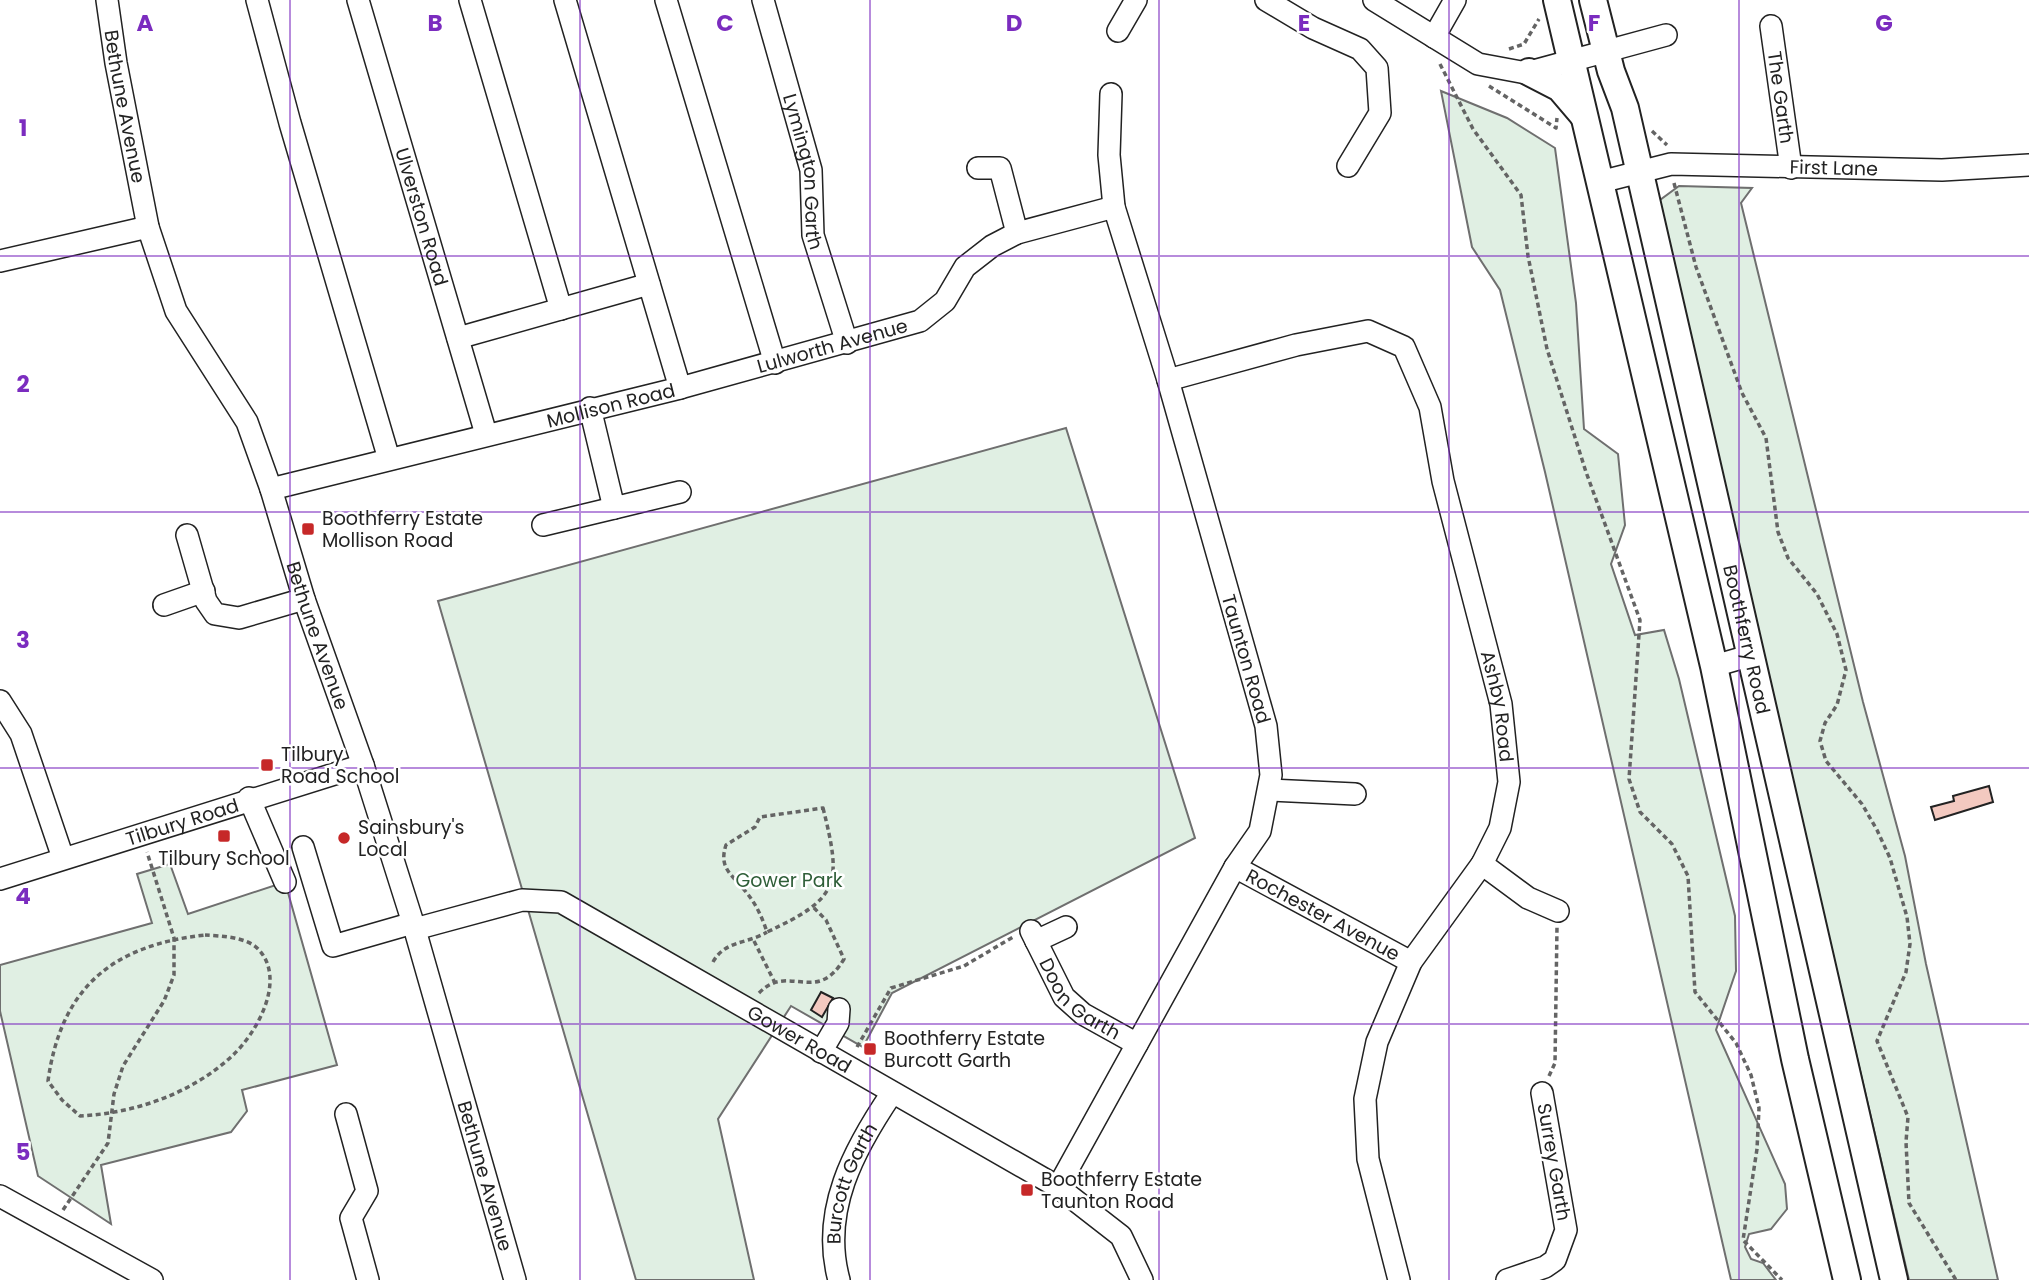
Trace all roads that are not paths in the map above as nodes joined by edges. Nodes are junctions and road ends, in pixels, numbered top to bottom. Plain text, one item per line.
1 (107, 0) edge
2 (257, 0) edge
3 (470, 0) edge
4 (565, 0) edge
5 (666, 0) edge
6 (763, 0) edge
7 (1136, 0) edge
8 (1266, 0) edge
9 (1374, 0) edge
10 (1455, 0) edge
11 (1593, 0) edge
12 (363, 1) edge
13 (1549, 7) edge
14 (1772, 26) dead end
15 (1118, 30) dead end
16 (1666, 35) dead end
17 (1434, 37) junction
18 (1605, 51) junction
19 (1572, 60) junction
20 (1529, 72) junction
21 (1111, 94) dead end
22 (1588, 122) junction
23 (2029, 165) edge
24 (1348, 166) dead end
25 (978, 168) dead end
26 (1791, 168) junction
27 (1640, 171) junction
28 (1600, 182) junction
29 (1114, 207) junction
30 (148, 227) junction
31 (1017, 233) junction
32 (0, 261) edge
33 (649, 284) junction
34 (561, 309) junction
35 (458, 338) junction
36 (847, 343) junction
37 (775, 363) junction
38 (1168, 380) junction
39 (680, 388) junction
40 (590, 408) junction
41 (486, 434) junction
42 (389, 459) junction
43 (271, 489) junction
44 (680, 492) dead end
45 (614, 508) junction
46 (543, 525) dead end
47 (187, 535) dead end
48 (204, 591) junction
49 (304, 599) junction
50 (164, 605) dead end
51 (1752, 655) junction
52 (1714, 666) junction
53 (0, 701) edge
54 (363, 765) junction
55 (1269, 790) junction
56 (1355, 794) dead end
57 (249, 799) junction
58 (303, 847) dead end
59 (63, 858) junction
60 (1482, 864) junction
61 (1235, 867) junction
62 (0, 879) edge
63 (285, 882) dead end
64 (1558, 911) road end
65 (414, 926) junction
66 (1066, 927) dead end
67 (1410, 962) junction
68 (839, 1009) dead end
69 (1137, 1044) junction
70 (1840, 1049) junction
71 (821, 1052) junction
72 (1795, 1059) junction
73 (892, 1093) junction
74 (1542, 1093) road end
75 (346, 1114) dead end
76 (1058, 1186) junction
77 (0, 1196) edge
78 (152, 1280) edge
79 (368, 1280) edge
80 (515, 1280) edge
81 (839, 1280) edge
82 (1142, 1280) edge
83 (1399, 1280) edge
84 (1507, 1280) edge
85 (1847, 1280) edge
86 (1894, 1280) edge

1 - 30 street, Bethune Avenue
2 - 42 street
3 - 34 street
4 - 33 street, Mollison Road
5 - 37 street
6 - 36 street, Lymington Garth
7 - 15 street
8 - 24 street
9 - 17 street
10 - 17 street
11 - 18 main road, Boothferry Road
12 - 35 street, Ulverston Road
13 - 19 main road, Boothferry Road
14 - 26 street, The Garth
16 - 18 street
17 - 20 street
18 - 19 street
18 - 27 main road, Boothferry Road
19 - 20 street
19 - 22 main road, Boothferry Road
20 - 22 main road
21 - 29 street, Taunton Road
22 - 28 main road, Boothferry Road
23 - 26 street, First Lane
25 - 31 street
26 - 27 street, First Lane
27 - 28 street, First Lane
27 - 51 main road, Boothferry Road
28 - 52 main road, Boothferry Road
29 - 31 street, Lulworth Avenue
29 - 38 street, Taunton Road
30 - 32 street
30 - 43 street, Bethune Avenue
31 - 36 street, Lulworth Avenue
33 - 34 street
33 - 39 street, Mollison Road
34 - 35 street
35 - 41 street, Ulverston Road
36 - 37 street, Lulworth Avenue
37 - 39 street, Lulworth Avenue
38 - 55 street, Taunton Road
38 - 60 street, Ashby Road
39 - 40 street, Mollison Road
40 - 41 street, Mollison Road
40 - 45 street
41 - 42 street, Mollison Road
42 - 43 street, Mollison Road
43 - 49 street, Bethune Avenue
44 - 45 street
45 - 46 street
47 - 48 street
48 - 49 street
48 - 50 street
49 - 54 street, Bethune Avenue
51 - 52 street
51 - 70 main road, Boothferry Road
52 - 72 main road, Boothferry Road
53 - 59 street
54 - 57 street, Tilbury Road
54 - 65 street, Bethune Avenue
55 - 56 street
55 - 61 street, Taunton Road
57 - 59 street, Tilbury Road
57 - 63 street
58 - 65 street, Gower Road
59 - 62 street, Tilbury Road
60 - 64 street
60 - 67 street, Ashby Road
61 - 67 street, Rochester Avenue
61 - 69 street, Taunton Road
65 - 71 street, Gower Road
65 - 80 street, Bethune Avenue
66 - 69 street, Doon Garth
67 - 83 street, Ashby Road
68 - 71 street
69 - 76 street, Taunton Road
70 - 72 main road
70 - 86 main road, Boothferry Road
71 - 73 street, Gower Road
72 - 85 main road, Boothferry Road
73 - 76 street, Gower Road
73 - 81 street, Burcott Garth
74 - 84 street, Surrey Garth
75 - 79 street
76 - 82 street, Gower Road
77 - 78 street

